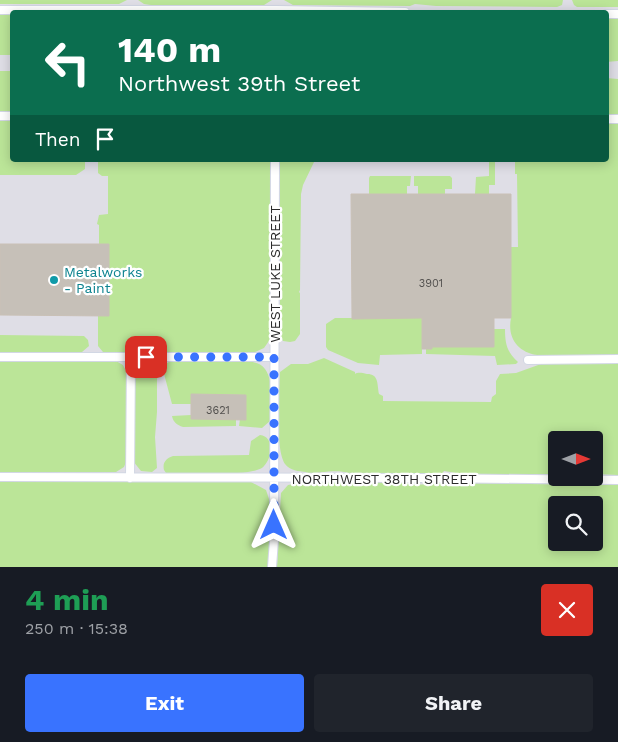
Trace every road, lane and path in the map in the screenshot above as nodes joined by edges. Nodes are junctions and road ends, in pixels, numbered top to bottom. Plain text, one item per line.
1 (276, 0) edge
2 (276, 10) edge
3 (276, 162) edge
4 (0, 357) edge
5 (130, 357) junction
6 (274, 357) junction
7 (528, 360) dead end
8 (618, 360) edge
9 (0, 477) edge
10 (130, 478) junction
11 (274, 479) junction
12 (618, 480) edge
13 (272, 567) edge

1 - 2 street
3 - 6 street, WEST LUKE STREET
4 - 5 street
5 - 6 street
5 - 10 street
6 - 11 street, WEST LUKE STREET
7 - 8 street
9 - 10 street, NORTHWEST 38TH STREET
10 - 11 street, NORTHWEST 38TH STREET
11 - 12 street, NORTHWEST 38TH STREET
11 - 13 street, WEST LUKE STREET

